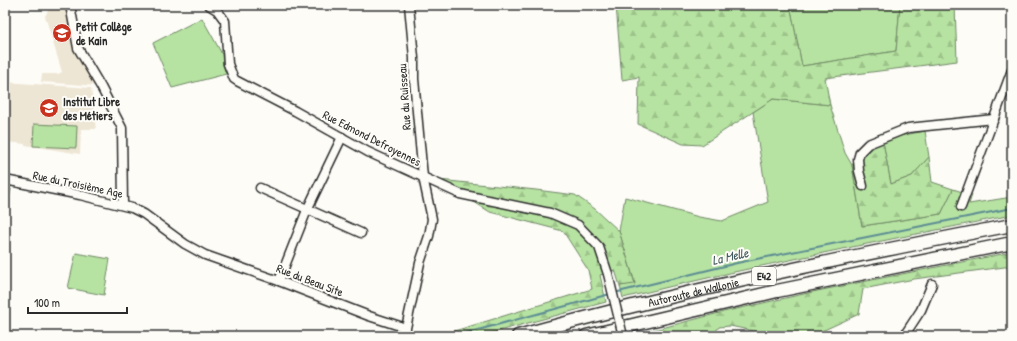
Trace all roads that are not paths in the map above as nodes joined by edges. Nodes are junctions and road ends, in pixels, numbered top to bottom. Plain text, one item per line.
1 (70, 5) edge
2 (209, 5) edge
3 (409, 5) edge
4 (1012, 70) edge
5 (994, 119) junction
6 (342, 137) junction
7 (423, 177) junction
8 (5, 180) edge
9 (862, 186) dead end
10 (260, 188) dead end
11 (123, 205) junction
12 (961, 207) dead end
13 (307, 210) junction
14 (1012, 225) edge
15 (361, 234) dead end
16 (1012, 243) edge
17 (205, 255) joint
18 (279, 281) junction
19 (932, 284) dead end
20 (406, 328) joint
21 (518, 336) edge
22 (586, 336) edge
23 (623, 336) edge
24 (904, 336) edge

1 - 11 street
2 - 6 street, Rue Edmond Defroyennes
3 - 7 street, Rue du Ruisseau
4 - 5 street
5 - 9 street
5 - 12 street
6 - 7 street, Rue Edmond Defroyennes
6 - 13 street
7 - 20 street, Rue du Ruisseau
7 - 23 street, Rue Edmond Defroyennes, bridge
8 - 11 street, Rue du Troisième Age
10 - 13 street
11 - 17 street, Rue du Troisième Age
13 - 15 street
13 - 18 street
14 - 21 highway, Autoroute de Wallonie / E42
16 - 22 highway, Autoroute de Wallonie / E42
17 - 18 street, Rue du Beau Site
18 - 20 street, Rue du Beau Site
19 - 24 street

